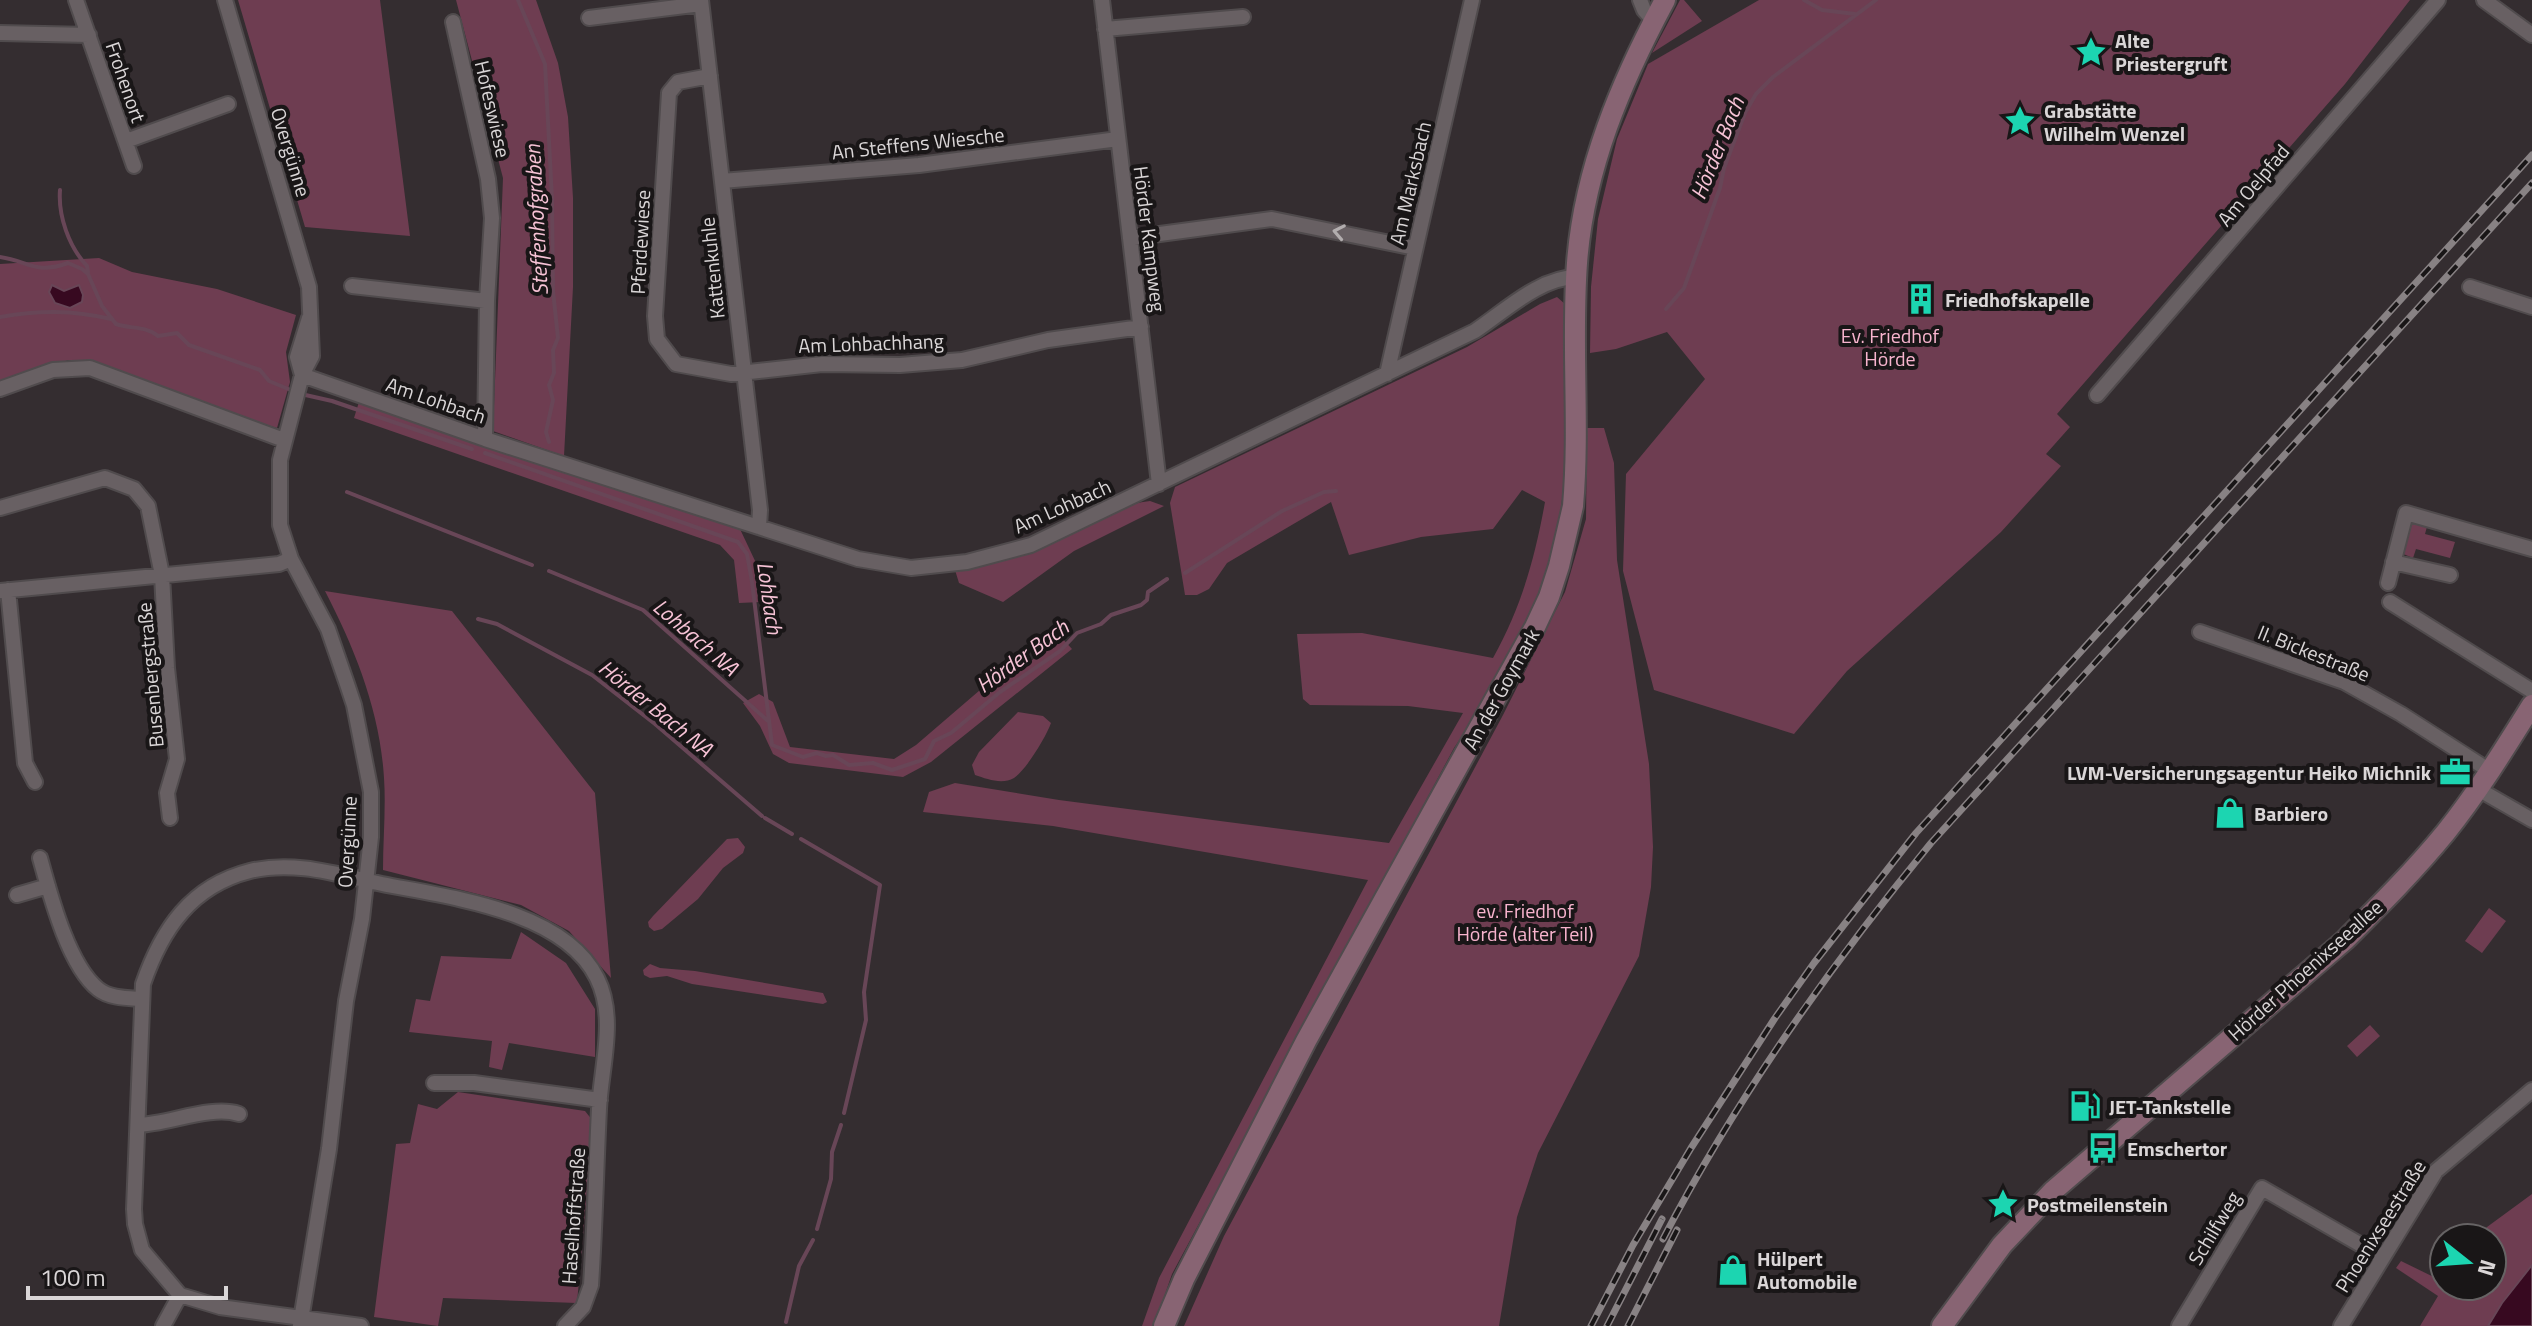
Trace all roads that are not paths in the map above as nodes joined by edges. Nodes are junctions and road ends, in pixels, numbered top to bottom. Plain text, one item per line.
1 (76, 0) edge
2 (225, 0) edge
3 (1102, 0) edge
4 (1472, 0) edge
5 (1640, 0) edge
6 (1665, 0) edge
7 (2438, 0) edge
8 (2484, 0) edge
9 (701, 2) edge
10 (1243, 17) dead end
11 (589, 18) dead end
12 (1654, 21) junction
13 (453, 22) dead end
14 (1105, 29) junction
15 (0, 33) edge
16 (89, 35) junction
17 (2532, 35) edge
18 (710, 76) junction
19 (228, 104) dead end
20 (1118, 139) junction
21 (126, 141) junction
22 (134, 166) dead end
23 (722, 181) junction
24 (1130, 238) junction
25 (1415, 248) junction
26 (1577, 277) junction
27 (352, 286) dead end
28 (2470, 287) dead end
29 (487, 301) junction
30 (2532, 307) edge
31 (1141, 327) junction
32 (743, 371) junction
33 (1387, 374) junction
34 (301, 380) junction
35 (0, 389) edge
36 (2097, 395) dead end
37 (485, 439) junction
38 (284, 440) junction
39 (1159, 484) junction
40 (0, 508) edge
41 (759, 527) junction
42 (2532, 549) edge
43 (291, 559) junction
44 (2393, 562) junction
45 (162, 575) junction
46 (2450, 575) dead end
47 (2388, 583) dead end
48 (4, 590) edge
49 (2390, 602) dead end
50 (2200, 632) dead end
51 (2532, 691) edge
52 (2532, 705) edge
53 (2490, 771) junction
54 (35, 782) dead end
55 (2478, 789) junction
56 (170, 818) dead end
57 (2532, 820) edge
58 (40, 858) dead end
59 (367, 881) junction
60 (48, 886) junction
61 (17, 895) dead end
62 (141, 999) junction
63 (434, 1083) dead end
64 (2532, 1090) edge
65 (600, 1100) junction
66 (239, 1114) dead end
67 (138, 1125) junction
68 (2382, 1257) junction
69 (180, 1295) junction
70 (301, 1322) edge
71 (163, 1326) edge
72 (361, 1326) edge
73 (565, 1326) edge
74 (1164, 1326) edge
75 (1942, 1326) edge
76 (2179, 1326) edge
77 (2341, 1326) edge

1 - 16 street, Frohenort
2 - 34 street, Overgünne
3 - 14 street, Hörder Kampweg
4 - 25 street, Am Marksbach
5 - 12 street
6 - 12 main road, An der Goymark
7 - 36 street, Am Oelpfad
8 - 17 street
9 - 11 street, Kattenkuhle
9 - 18 street, Kattenkuhle
10 - 14 street
12 - 26 main road, An der Goymark
13 - 29 street, Hofeswiese
14 - 20 street, Hörder Kampweg
15 - 16 street, Frohenort
16 - 21 street, Frohenort
18 - 23 street, Kattenkuhle
18 - 32 street, Pferdewiese
19 - 21 street, Frohenort
20 - 23 street, An Steffens Wiesche
20 - 24 street, Hörder Kampweg
21 - 22 street, Frohenort
23 - 32 street, Kattenkuhle
25 -> 24 street
24 - 31 street, Hörder Kampweg
25 - 33 street, Am Marksbach
26 - 33 street, Am Lohbach
26 - 74 main road, An der Goymark
27 - 29 street
28 - 30 street
29 - 37 street, Hofeswiese
31 - 32 street, Am Lohbachhang
31 - 39 street, Hörder Kampweg
32 - 41 street, Kattenkuhle
33 - 39 street, Am Lohbach
34 - 37 street, Am Lohbach
34 - 38 street, Overgünne
35 - 38 street
37 - 41 street, Am Lohbach
38 - 43 street, Overgünne
39 - 41 street, Am Lohbach
40 - 45 street
42 - 44 street
43 - 45 street, Busenbergstraße
43 - 59 street, Overgünne
44 - 46 street
44 - 47 street
45 - 48 street, Busenbergstraße
45 - 56 street, Busenbergstraße
48 - 54 street, Busenbergstraße
49 - 51 street
50 - 53 street, II. Bickestraße
52 - 53 main road, Hörder Phoenixseeallee
53 - 55 main road, Hörder Phoenixseeallee
55 - 57 street
55 - 75 main road, Hörder Phoenixseeallee
58 - 60 street
59 - 62 street, Haselhoffstraße
59 - 65 street, Haselhoffstraße
59 - 70 street, Overgünne
60 - 61 street
60 - 62 street
62 - 67 street, Haselhoffstraße
63 - 65 street
64 - 68 street, Phoenixseestraße
65 - 73 street, Haselhoffstraße
66 - 67 street
67 - 69 street, Haselhoffstraße
68 - 76 street, Schilfweg
68 - 77 street, Phoenixseestraße
69 - 70 street
69 - 71 street
70 - 72 street

